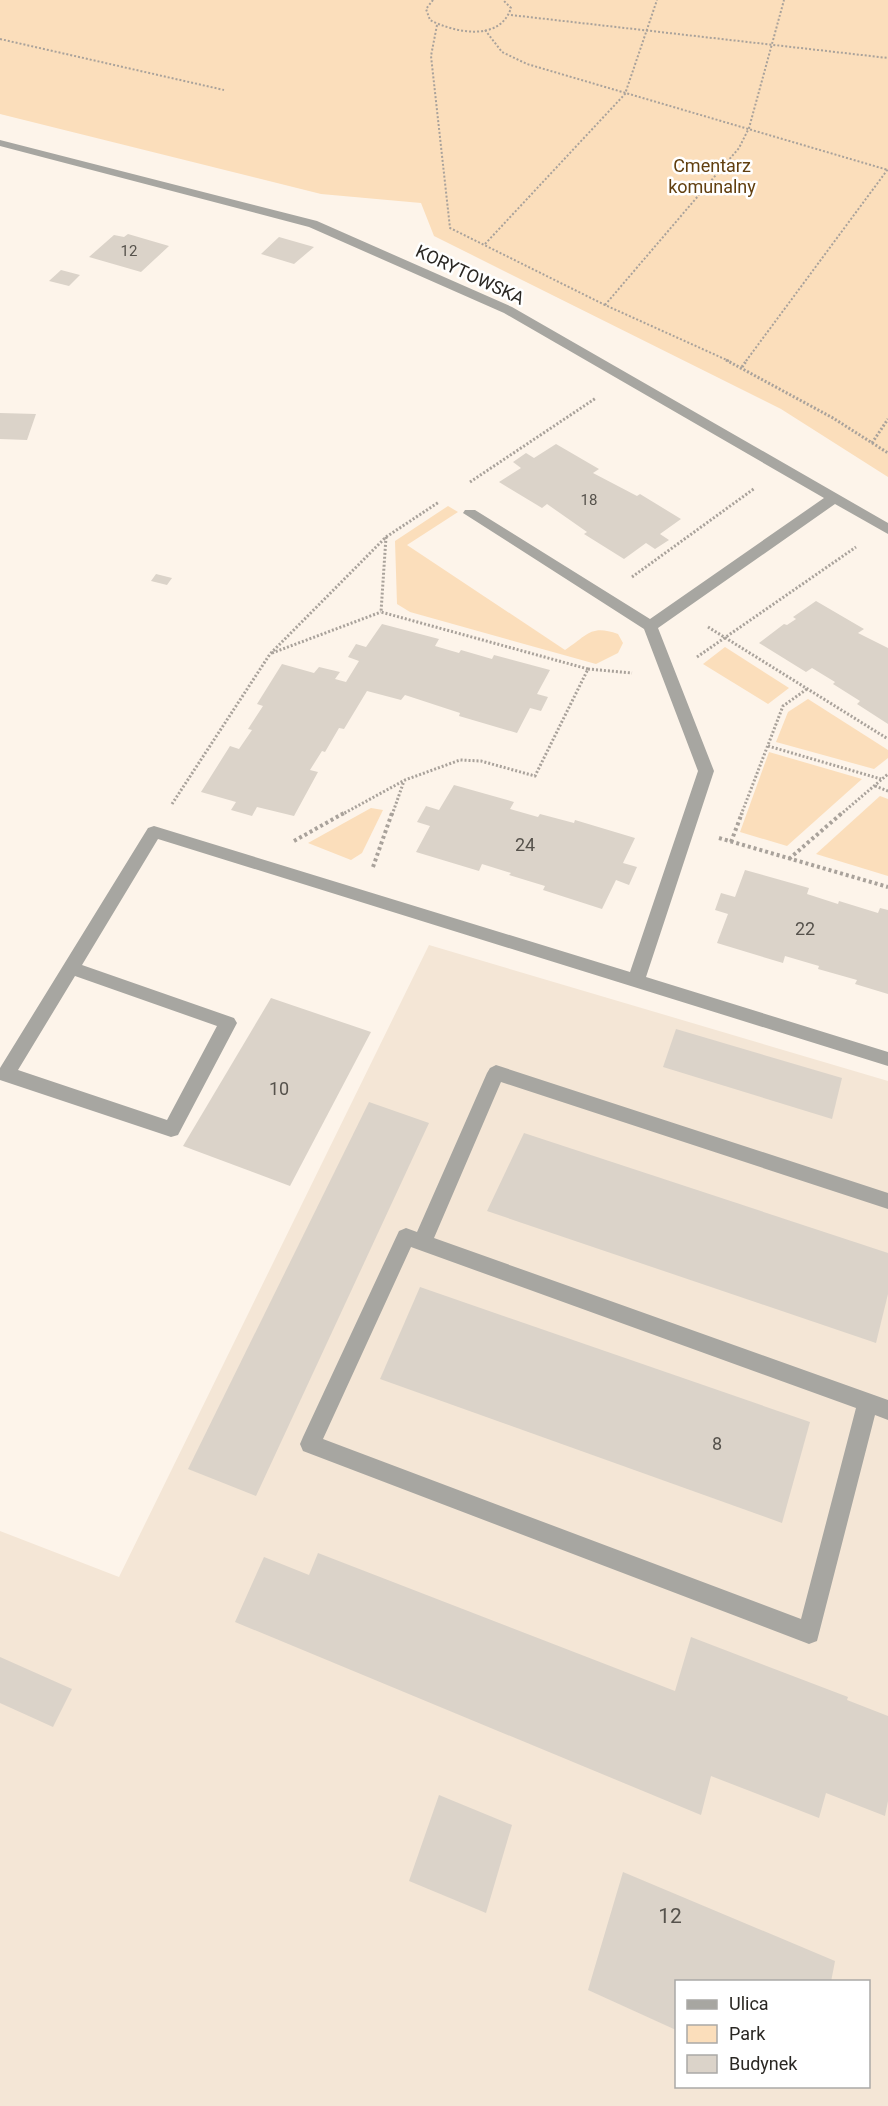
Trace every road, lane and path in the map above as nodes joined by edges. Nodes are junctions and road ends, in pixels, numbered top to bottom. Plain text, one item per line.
1 (433, 0) edge
2 (503, 0) edge
3 (657, 0) edge
4 (784, 0) edge
5 (511, 15) junction
6 (437, 25) junction
7 (486, 30) junction
8 (648, 31) junction
9 (0, 39) edge
10 (773, 45) junction
11 (888, 58) edge
12 (224, 90) dead end
13 (625, 94) junction
14 (749, 128) junction
15 (0, 143) edge
16 (888, 169) edge
17 (484, 244) junction
18 (605, 305) junction
19 (742, 367) junction
20 (627, 378) junction
21 (888, 419) edge
22 (872, 443) junction
23 (888, 453) edge
24 (782, 468) junction
25 (463, 486) dead end
26 (834, 498) junction
27 (444, 499) dead end
28 (470, 513) dead end
29 (887, 528) edge
30 (386, 537) junction
31 (604, 597) junction
32 (677, 607) junction
33 (381, 612) junction
34 (650, 626) junction
35 (726, 638) junction
36 (270, 654) junction
37 (669, 676) junction
38 (807, 689) junction
39 (888, 740) edge
40 (768, 746) junction
41 (888, 774) edge
42 (882, 779) junction
43 (405, 780) junction
44 (875, 786) junction
45 (888, 791) edge
46 (687, 829) junction
47 (154, 832) junction
48 (730, 842) junction
49 (789, 859) junction
50 (254, 862) junction
51 (888, 887) edge
52 (363, 896) junction
53 (71, 968) junction
54 (636, 980) junction
55 (888, 1059) edge
56 (888, 1201) edge
57 (422, 1243) junction
58 (878, 1406) edge

1 - 6 path
2 - 5 path
3 - 8 path
4 - 10 path
5 - 7 path
5 - 8 path
6 - 7 path
6 - 17 path
7 - 13 path
8 - 10 path
8 - 13 path
9 - 12 path
10 - 11 path
10 - 14 path
13 - 14 path
13 - 17 path
14 - 16 path
14 - 18 path
15 - 20 street, KORYTOWSKA
16 - 19 path
17 - 18 path
18 - 19 path
19 - 22 path
20 - 24 street, KORYTOWSKA
20 - 25 path
21 - 22 path
22 - 23 path
24 - 26 street, KORYTOWSKA
24 - 31 path
26 - 29 street, KORYTOWSKA
26 - 32 street
27 - 30 path
28 - 31 street
29 - 35 path
30 - 33 path
30 - 36 path
31 - 34 street
32 - 34 street
32 - 35 path
33 - 36 path
33 - 43 path
34 - 37 street
35 - 37 path
35 - 38 path
36 - 47 path
37 - 46 street
38 - 39 path
38 - 40 path
40 - 42 path
40 - 48 path
41 - 42 path
42 - 44 path
43 - 50 path
43 - 52 path
44 - 45 path
44 - 49 path
46 - 48 path
46 - 54 street
47 - 50 street
47 - 53 street
48 - 49 path
49 - 51 path
50 - 52 street
52 - 54 street
53 - 53 street
54 - 55 street
56 - 57 street
57 - 58 street
57 - 58 street

